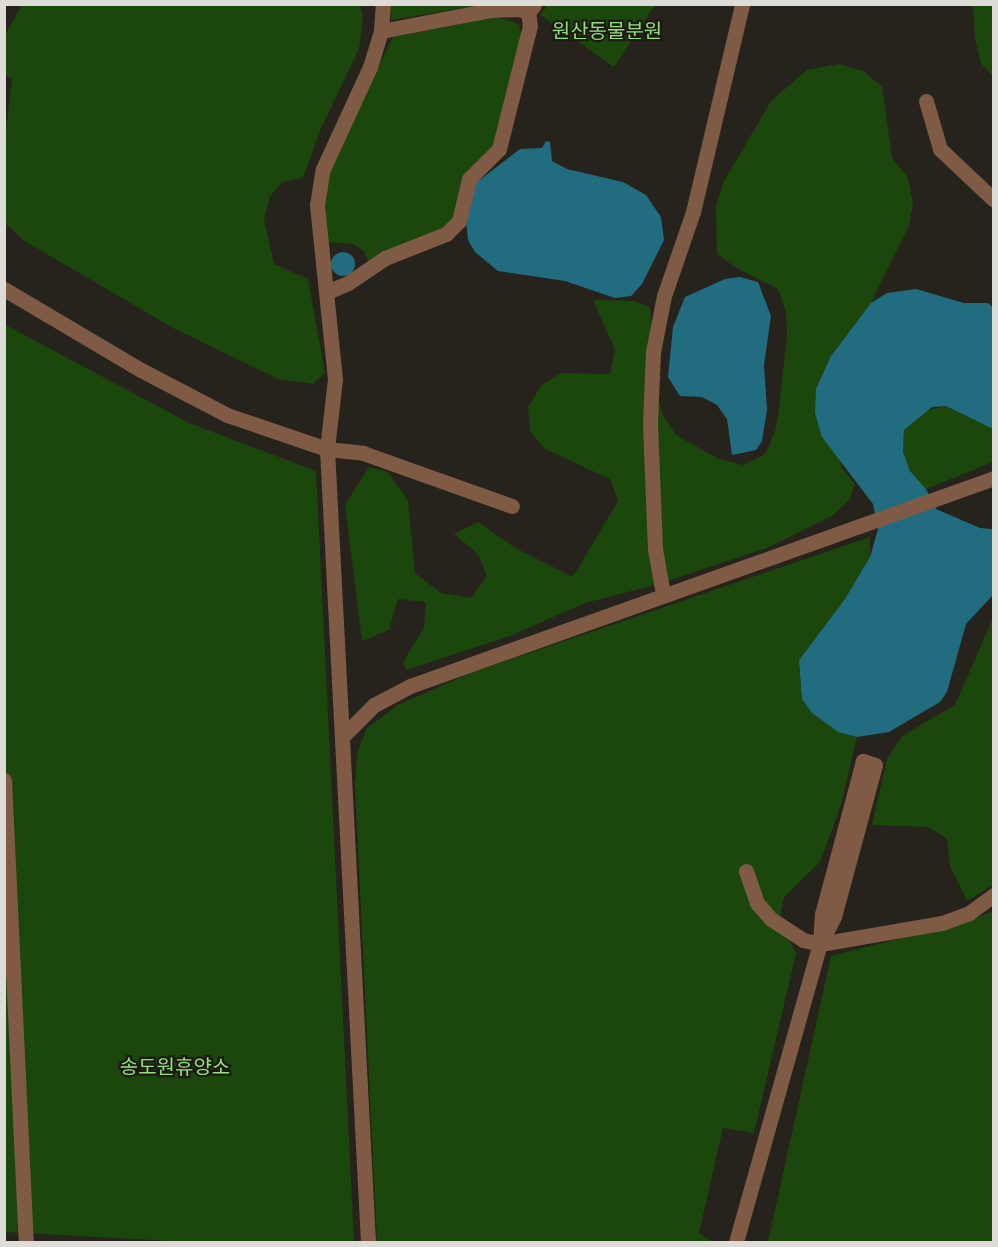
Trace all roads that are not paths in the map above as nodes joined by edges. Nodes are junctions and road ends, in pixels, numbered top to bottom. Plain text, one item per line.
1 (383, 4) edge
2 (726, 4) edge
3 (531, 8) edge
4 (740, 11) edge
5 (381, 31) junction
6 (927, 101) dead end
7 (993, 200) edge
8 (4, 290) edge
9 (327, 292) junction
10 (327, 449) junction
11 (993, 478) edge
12 (512, 506) dead end
13 (663, 594) junction
14 (343, 736) junction
15 (4, 780) edge
16 (746, 871) dead end
17 (993, 895) edge
18 (820, 944) junction
19 (26, 1242) edge
20 (368, 1242) edge
21 (736, 1242) edge

1 - 5 street
2 - 4 street
3 - 5 street
3 - 9 street
4 - 13 street
5 - 9 street
6 - 7 street
8 - 10 street
9 - 10 street
10 - 12 street
10 - 14 street
11 - 13 street
13 - 14 street
14 - 20 street
15 - 19 street
16 - 18 street
17 - 18 street
18 - 18 street
18 - 21 street

